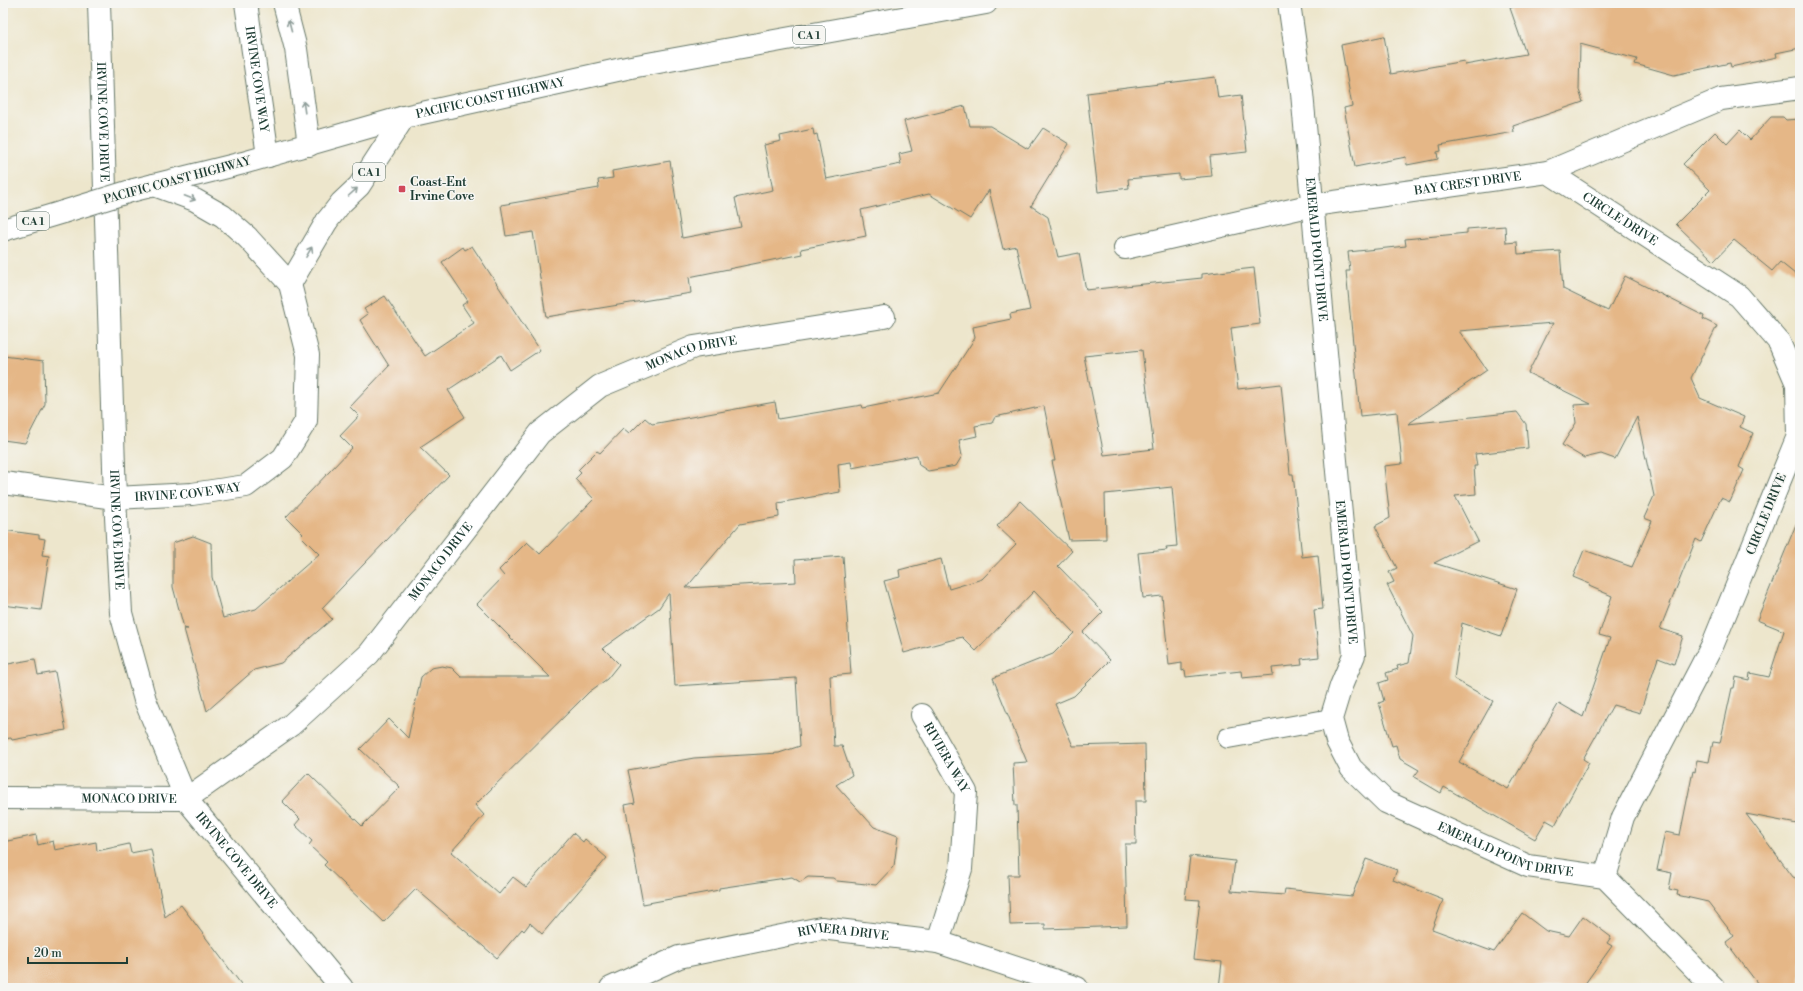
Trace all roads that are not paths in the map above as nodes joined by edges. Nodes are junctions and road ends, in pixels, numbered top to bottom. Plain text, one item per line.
1 (99, 3) edge
2 (246, 3) edge
3 (284, 3) edge
4 (986, 3) edge
5 (1289, 3) edge
6 (1800, 88) edge
7 (404, 117) junction
8 (309, 145) junction
9 (268, 156) junction
10 (1548, 172) junction
11 (144, 187) junction
12 (1313, 205) junction
13 (3, 230) edge
14 (1126, 248) dead end
15 (290, 284) junction
16 (884, 317) dead end
17 (3, 483) edge
18 (115, 498) junction
19 (922, 715) dead end
20 (1331, 719) junction
21 (1228, 738) dead end
22 (3, 798) edge
23 (186, 799) junction
24 (1605, 877) junction
25 (938, 942) junction
26 (342, 988) edge
27 (611, 988) edge
28 (1077, 988) edge
29 (1714, 988) edge

1 - 18 main road, IRVINE COVE DRIVE
2 - 9 main road, IRVINE COVE WAY
8 -> 3 main road
4 - 7 main road, PACIFIC COAST HIGHWAY / CA 1
5 - 12 main road, EMERALD POINT DRIVE
6 - 10 main road, BAY CREST DRIVE
7 - 8 main road, PACIFIC COAST HIGHWAY / CA 1
15 -> 7 main road, CA 1
8 - 9 main road, PACIFIC COAST HIGHWAY / CA 1
9 - 11 main road, PACIFIC COAST HIGHWAY / CA 1
10 - 12 main road, BAY CREST DRIVE
10 - 24 main road, CIRCLE DRIVE
11 - 13 main road, PACIFIC COAST HIGHWAY / CA 1, bridge
11 -> 15 main road, IRVINE COVE WAY
12 - 14 main road, BAY CREST DRIVE
12 - 20 main road, EMERALD POINT DRIVE
15 - 18 main road, IRVINE COVE WAY
16 - 23 main road, MONACO DRIVE
17 - 18 main road, IRVINE COVE WAY
18 - 23 main road, IRVINE COVE DRIVE
19 - 25 main road, RIVIERA WAY
20 - 21 lane
20 - 24 main road, EMERALD POINT DRIVE
22 - 23 main road, MONACO DRIVE
23 - 26 main road, IRVINE COVE DRIVE
24 - 29 main road
25 - 27 main road, RIVIERA DRIVE
25 - 28 main road, RIVIERA DRIVE

